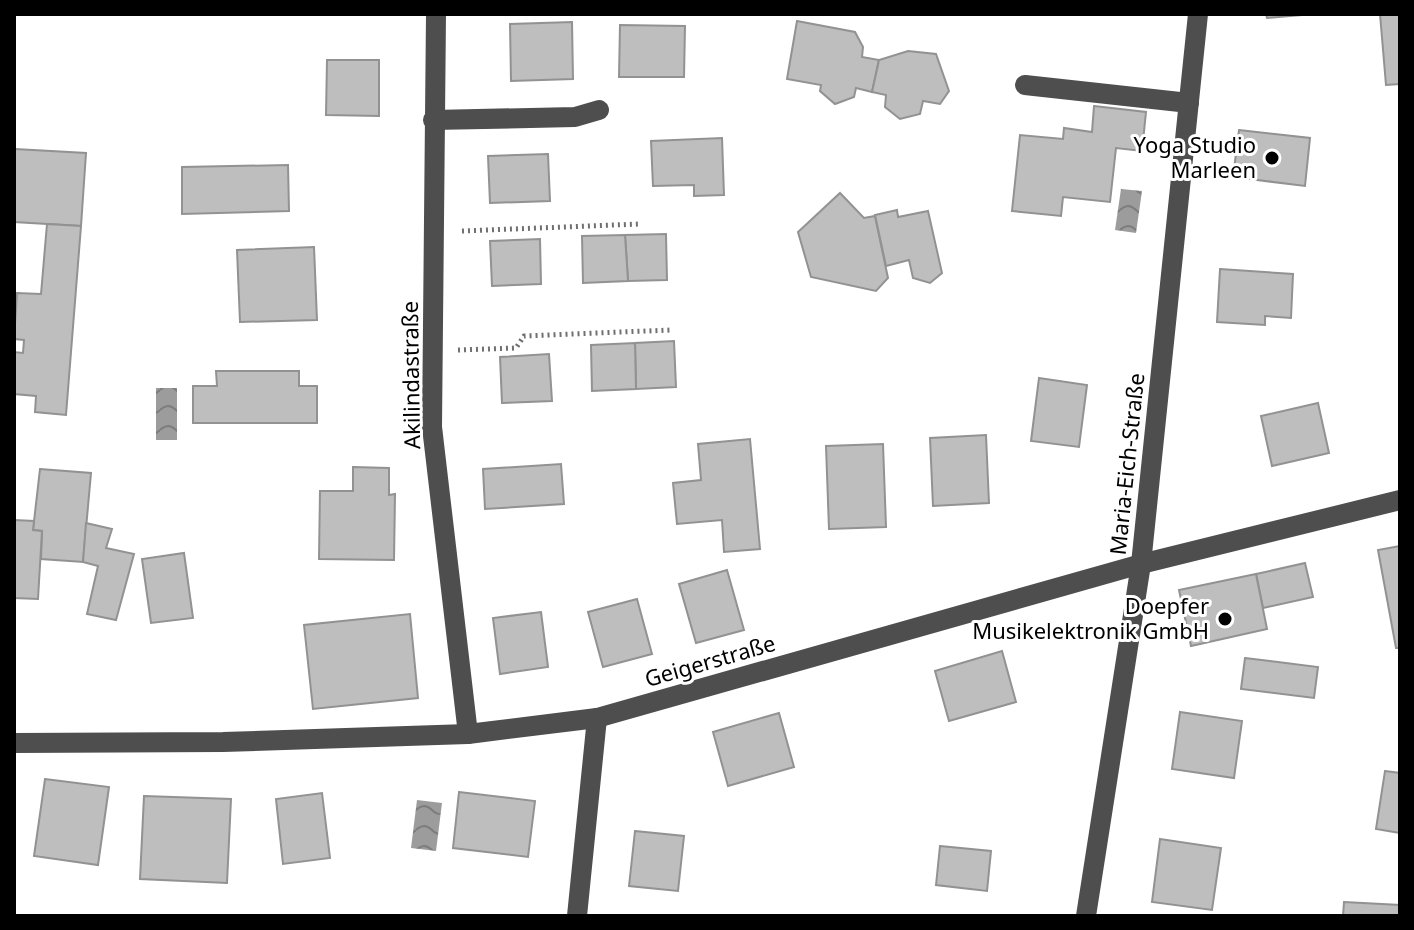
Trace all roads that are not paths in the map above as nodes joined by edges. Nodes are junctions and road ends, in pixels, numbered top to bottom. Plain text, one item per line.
1 (436, 14) edge
2 (1198, 14) edge
3 (1025, 85) dead end
4 (1189, 103) junction
5 (599, 110) dead end
6 (433, 120) junction
7 (1400, 500) edge
8 (1141, 564) junction
9 (597, 718) junction
10 (468, 734) junction
11 (14, 743) edge
12 (577, 916) edge
13 (1086, 916) edge

1 - 6 street, Akilindastraße
2 - 4 street, Maria-Eich-Straße
3 - 4 street
4 - 8 street, Maria-Eich-Straße
5 - 6 street
6 - 10 street, Akilindastraße
7 - 8 street, Geigerstraße
8 - 9 street, Geigerstraße
8 - 13 street, Maria-Eich-Straße
9 - 10 street, Geigerstraße
9 - 12 street
10 - 11 street, Geigerstraße

